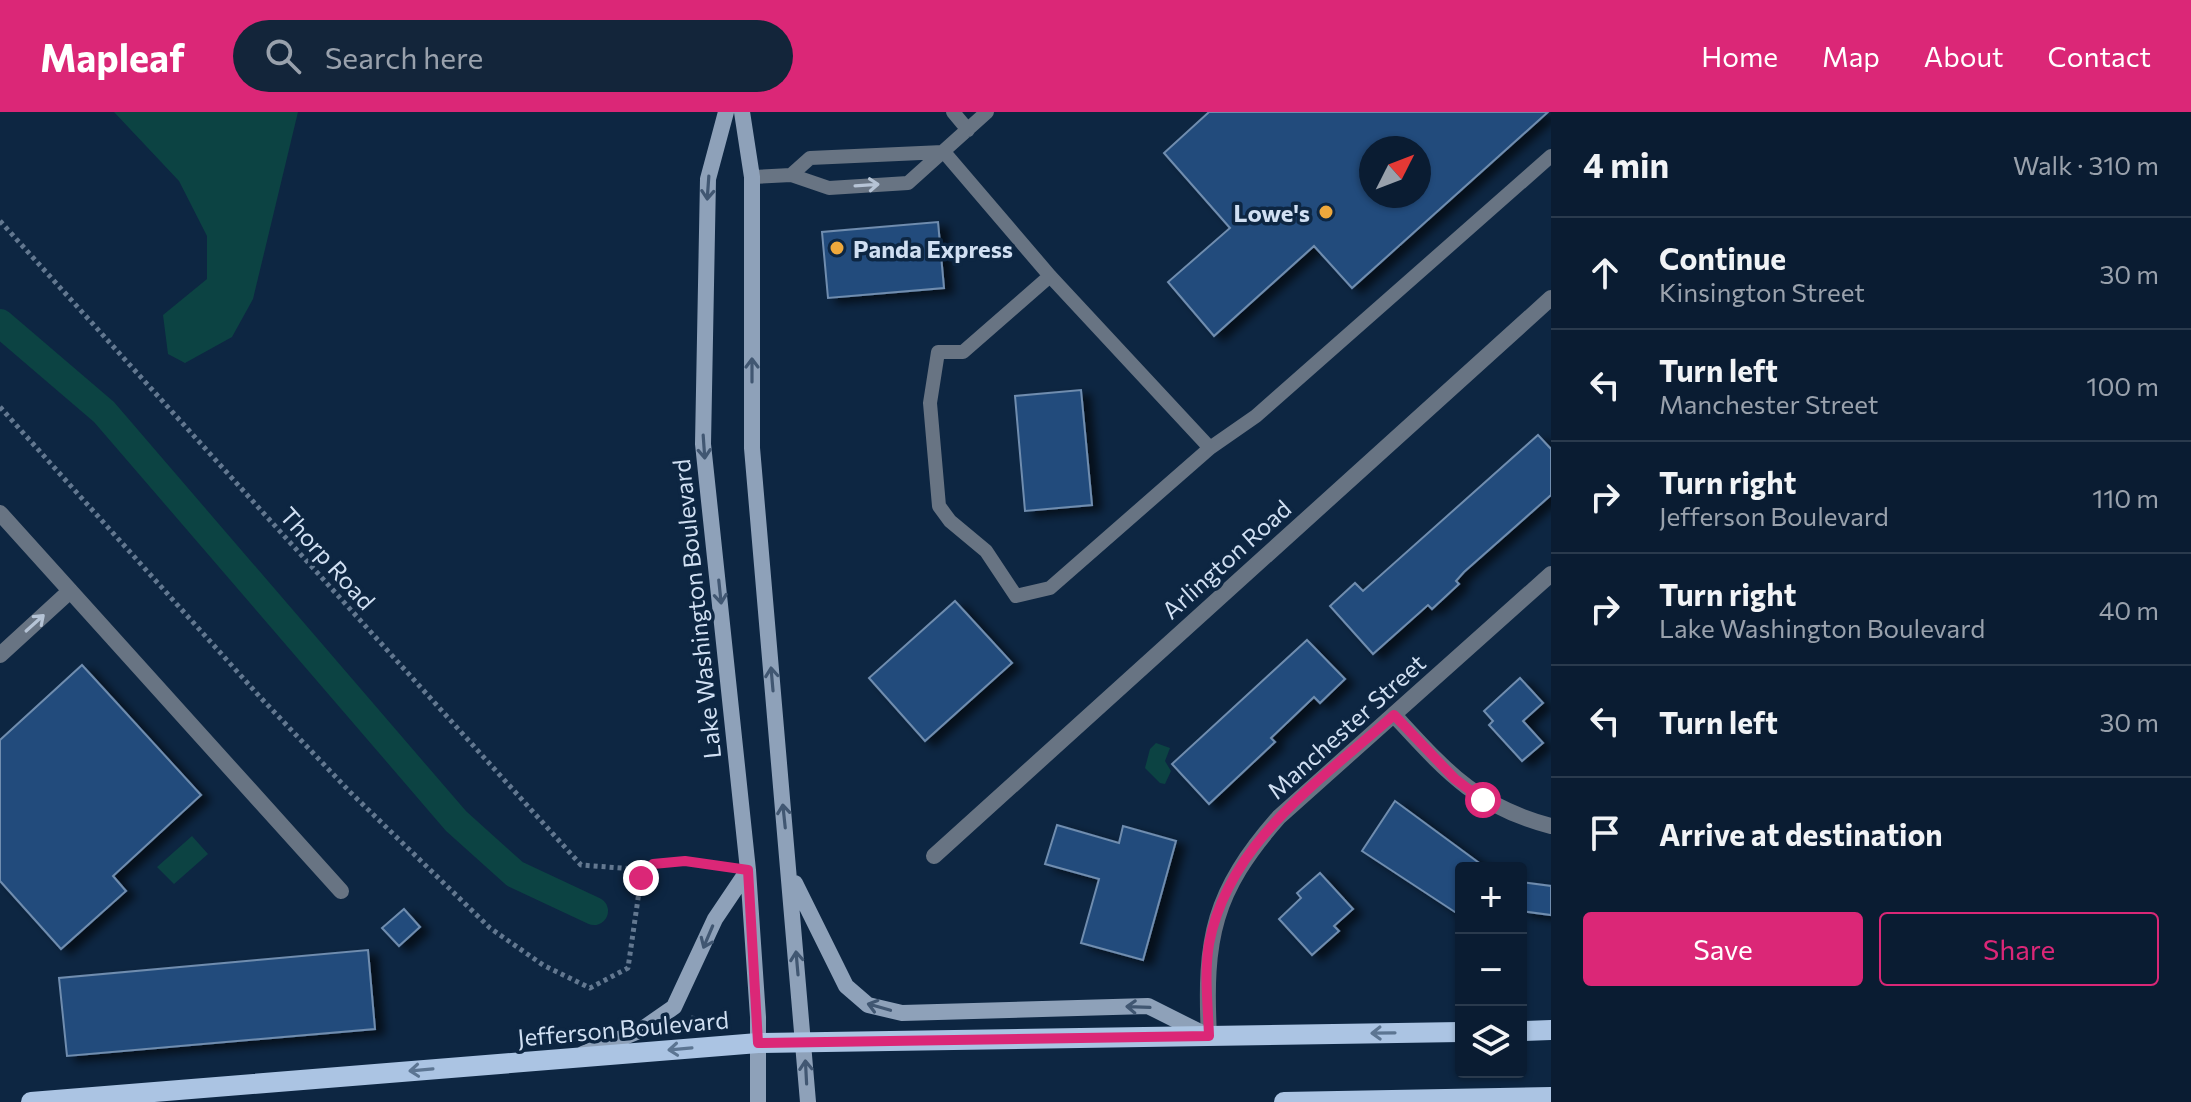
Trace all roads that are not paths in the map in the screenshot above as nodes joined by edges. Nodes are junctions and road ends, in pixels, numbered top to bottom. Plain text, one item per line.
1 (726, 112) edge
2 (742, 112) edge
3 (953, 112) edge
4 (987, 112) edge
5 (968, 130) junction
6 (944, 152) junction
7 (1551, 156) edge
8 (791, 175) junction
9 (752, 177) junction
10 (1050, 276) junction
11 (1551, 298) edge
12 (1210, 448) junction
13 (0, 513) edge
14 (1551, 574) edge
15 (70, 591) junction
16 (0, 655) edge
17 (1394, 715) junction
18 (1551, 826) edge
19 (934, 856) dead end
20 (748, 870) junction
21 (790, 875) junction
22 (341, 891) dead end
23 (1551, 1030) edge
24 (1527, 1031) edge
25 (1455, 1032) edge
26 (1209, 1036) junction
27 (805, 1041) junction
28 (758, 1043) junction
29 (572, 1058) junction
30 (1551, 1097) edge
31 (31, 1102) edge
32 (758, 1102) edge
33 (808, 1102) edge
34 (1284, 1102) edge

1 -> 20 main road, Lake Washington Boulevard
2 - 9 main road
3 - 5 lane
4 - 5 lane
5 - 6 lane
6 - 8 lane
8 -> 6 lane
6 - 10 lane
7 - 12 lane
8 - 9 lane
21 -> 9 main road
10 - 12 lane
10 - 12 lane
11 - 19 street, Arlington Road
13 - 15 street
14 - 17 street, Manchester Street
16 -> 15 street
15 - 22 street
17 - 18 street
17 - 26 street, Manchester Street
20 - 28 main road, Lake Washington Boulevard
20 -> 29 main road
26 -> 21 main road
27 -> 21 main road
23 - 24 main road
25 -> 26 main road, Jefferson Boulevard
26 - 27 main road, Jefferson Boulevard
27 - 28 main road, Jefferson Boulevard
33 -> 27 main road
28 -> 29 main road, Jefferson Boulevard
28 - 32 main road, Lake Washington Boulevard
29 -> 31 main road, Jefferson Boulevard
30 - 34 main road

